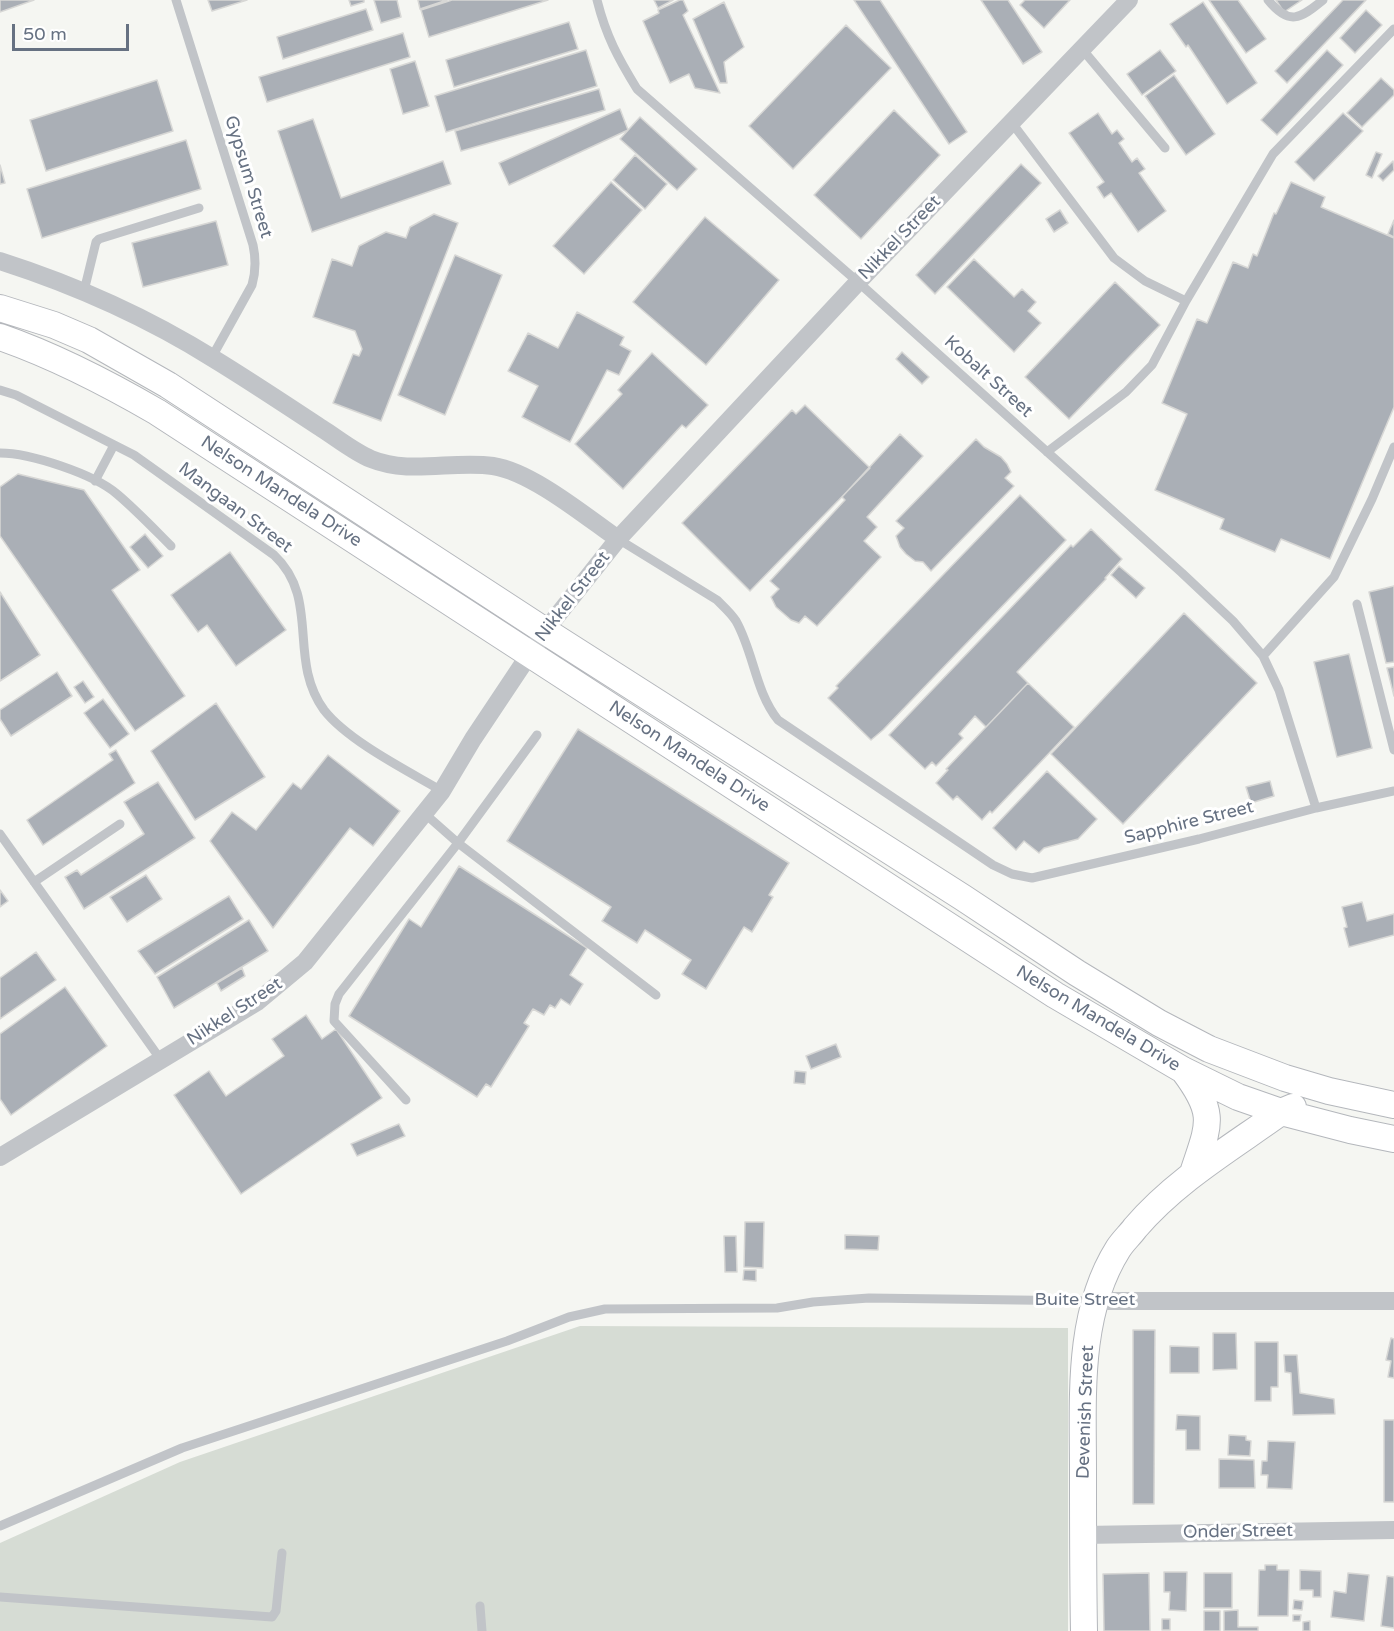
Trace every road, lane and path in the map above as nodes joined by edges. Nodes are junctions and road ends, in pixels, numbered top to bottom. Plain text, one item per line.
1 (176, 0) edge
2 (597, 0) edge
3 (1129, 0) edge
4 (1268, 0) edge
5 (1323, 0) edge
6 (1394, 29) edge
7 (1082, 49) junction
8 (1012, 123) junction
9 (1165, 148) dead end
10 (199, 208) dead end
11 (0, 261) edge
12 (858, 282) junction
13 (84, 291) junction
14 (1186, 301) junction
15 (0, 308) edge
16 (0, 338) edge
17 (212, 357) junction
18 (0, 390) edge
19 (114, 445) junction
20 (1394, 447) edge
21 (1047, 452) junction
22 (0, 453) edge
23 (95, 481) junction
24 (618, 539) junction
25 (171, 546) dead end
26 (1357, 604) dead end
27 (545, 631) junction
28 (530, 654) junction
29 (1263, 656) junction
30 (537, 735) dead end
31 (1394, 750) edge
32 (442, 791) junction
33 (1394, 791) edge
34 (1316, 808) junction
35 (424, 813) junction
36 (120, 824) dead end
37 (0, 834) edge
38 (458, 843) junction
39 (34, 882) junction
40 (656, 995) dead end
41 (161, 1060) junction
42 (1183, 1070) junction
43 (1329, 1091) junction
44 (406, 1100) dead end
45 (1394, 1105) edge
46 (1281, 1112) junction
47 (1394, 1139) edge
48 (0, 1157) edge
49 (1193, 1173) junction
50 (1095, 1301) junction
51 (1394, 1301) edge
52 (0, 1526) edge
53 (1394, 1530) edge
54 (1083, 1535) junction
55 (282, 1553) dead end
56 (0, 1597) edge
57 (480, 1606) dead end
58 (482, 1631) edge
59 (1084, 1631) edge

1 - 17 lane, Gypsum Street
2 - 12 lane, Kobalt Street
3 - 7 street, Nikkel Street
4 - 5 lane
6 - 14 lane
7 - 8 street, Nikkel Street
7 - 9 lane
8 - 12 street, Nikkel Street
8 - 14 lane
10 - 13 lane
11 - 13 street
12 - 21 lane, Kobalt Street
12 - 24 street, Nikkel Street
13 - 17 street
14 - 21 lane
15 - 27 main road, Nelson Mandela Drive
16 - 28 main road, Nelson Mandela Drive
17 - 24 street
18 - 19 lane, Mangaan Street
19 - 23 lane
19 - 32 lane, Mangaan Street
20 - 29 lane
21 - 29 lane, Kobalt Street
22 - 23 lane
23 - 25 lane
24 - 27 street, Nikkel Street
24 - 34 lane, Sapphire Street
26 - 31 lane
27 - 28 street, Nikkel Street
27 - 43 main road, Nelson Mandela Drive
28 - 32 street, Nikkel Street
28 - 42 main road, Nelson Mandela Drive
29 - 34 lane, Kobalt Street
30 - 38 lane
32 - 35 street, Nikkel Street
33 - 34 lane, Sapphire Street
35 - 38 lane
35 - 41 street, Nikkel Street
36 - 39 lane
37 - 39 lane
38 - 40 lane
38 - 44 lane
39 - 41 lane
41 - 48 street, Nikkel Street
42 - 46 main road, Nelson Mandela Drive
42 - 49 main road
43 - 45 main road, Nelson Mandela Drive
43 - 46 main road, Devenish Street
46 - 47 main road, Nelson Mandela Drive
46 - 49 main road, Devenish Street
49 - 50 main road, Devenish Street
50 - 51 street, Buite Street
50 - 52 lane, Buite Street
50 - 54 main road, Devenish Street
53 - 54 street, Onder Street
54 - 59 main road, Devenish Street
55 - 56 lane
57 - 58 lane

